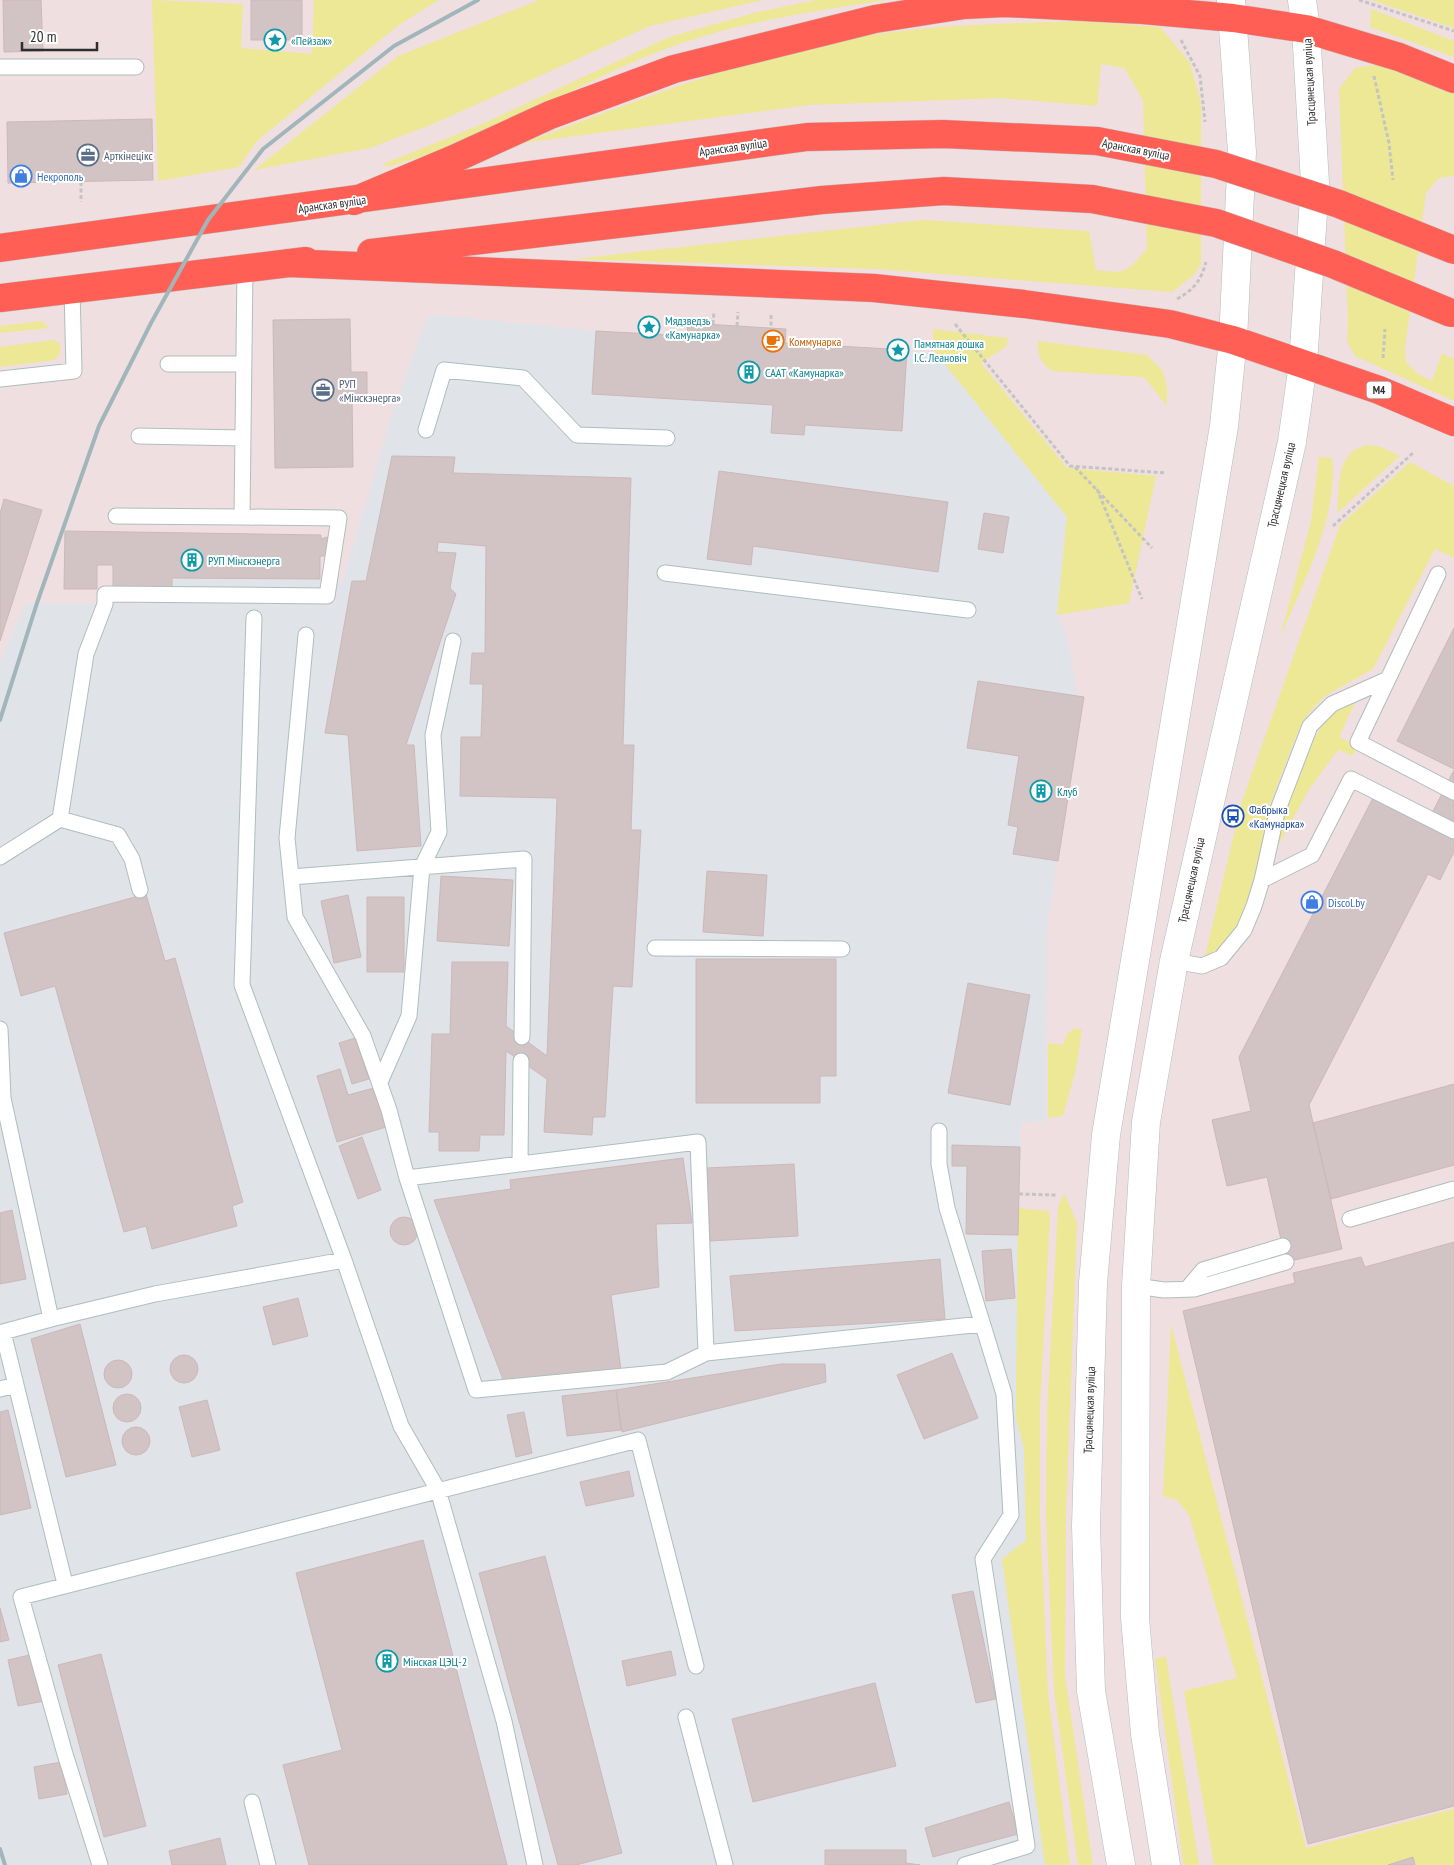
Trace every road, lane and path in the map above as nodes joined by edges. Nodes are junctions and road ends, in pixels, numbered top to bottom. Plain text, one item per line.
1 (1302, 0) edge
2 (1359, 0) edge
3 (1232, 9) edge
4 (1306, 29) junction
5 (1454, 31) edge
6 (1179, 37) dead end
7 (1372, 66) dead end
8 (0, 67) edge
9 (136, 67) dead end
10 (1454, 79) edge
11 (1206, 122) dead end
12 (1393, 180) dead end
13 (81, 182) dead end
14 (354, 201) junction
15 (82, 202) dead end
16 (0, 248) edge
17 (1454, 250) edge
18 (1206, 262) dead end
19 (288, 263) junction
20 (245, 268) junction
21 (72, 290) junction
22 (0, 298) edge
23 (1175, 300) dead end
24 (714, 310) dead end
25 (738, 312) dead end
26 (1453, 313) edge
27 (771, 315) dead end
28 (713, 324) dead end
29 (955, 324) dead end
30 (737, 326) dead end
31 (771, 328) dead end
32 (1385, 329) dead end
33 (1233, 340) junction
34 (1383, 358) dead end
35 (168, 364) dead end
36 (244, 364) junction
37 (1303, 364) junction
38 (0, 379) edge
39 (1454, 422) edge
40 (426, 430) dead end
41 (139, 436) dead end
42 (243, 438) junction
43 (667, 438) dead end
44 (1414, 452) dead end
45 (1076, 467) junction
46 (1166, 473) dead end
47 (1097, 489) junction
48 (116, 516) dead end
49 (242, 517) junction
50 (1333, 526) dead end
51 (1152, 548) dead end
52 (665, 573) dead end
53 (1438, 574) dead end
54 (1142, 599) dead end
55 (968, 610) dead end
56 (254, 618) dead end
57 (306, 635) dead end
58 (453, 641) dead end
59 (1388, 679) junction
60 (1454, 792) edge
61 (60, 819) junction
62 (1454, 831) edge
63 (0, 857) edge
64 (422, 867) junction
65 (291, 876) junction
66 (1262, 880) junction
67 (140, 890) dead end
68 (655, 948) dead end
69 (842, 949) dead end
70 (1135, 955) junction
71 (1174, 961) junction
72 (0, 1029) edge
73 (522, 1037) dead end
74 (521, 1061) dead end
75 (380, 1082) junction
76 (939, 1131) dead end
77 (520, 1164) junction
78 (407, 1178) junction
79 (1454, 1189) edge
80 (1018, 1194) dead end
81 (1056, 1195) dead end
82 (1350, 1219) dead end
83 (1283, 1246) dead end
84 (344, 1260) junction
85 (1286, 1262) dead end
86 (1136, 1286) junction
87 (1187, 1289) junction
88 (51, 1319) junction
89 (982, 1324) junction
90 (706, 1353) junction
91 (16, 1385) junction
92 (0, 1389) edge
93 (438, 1490) junction
94 (65, 1584) junction
95 (696, 1666) dead end
96 (686, 1717) dead end
97 (252, 1802) dead end
98 (100, 1865) edge
99 (268, 1865) edge
100 (535, 1865) edge
101 (724, 1865) edge
102 (965, 1865) edge
103 (1120, 1865) edge
104 (1166, 1865) edge

1 - 4 main road, Трасцянецкая вуліца
2 - 5 path
3 - 4 main road
3 - 14 main road
3 - 33 main road, Трасцянецкая вуліца
4 - 10 main road
4 - 37 main road, Трасцянецкая вуліца
6 - 11 path
7 - 12 path
8 - 9 lane
13 - 15 path
14 - 16 main road, Аранская вуліца
14 - 17 main road, Аранская вуліца, bridge
18 - 23 path
19 - 20 main road
19 - 26 main road, bridge
19 - 33 main road
20 - 21 main road
20 - 36 lane
21 - 22 main road
21 - 38 lane
24 - 28 path
25 - 30 path
27 - 31 path
29 - 45 path
32 - 34 path
33 - 37 main road, М4
33 - 70 main road, Трасцянецкая вуліца
35 - 36 lane
36 - 42 lane
37 - 39 main road, М4
37 - 71 main road, Трасцянецкая вуліца
40 - 43 lane
41 - 42 lane
42 - 49 lane
44 - 50 path
45 - 46 path
45 - 47 path
47 - 51 path
47 - 54 path
48 - 49 lane
49 - 61 lane
52 - 55 lane
53 - 59 lane
56 - 84 lane
57 - 65 lane
58 - 64 lane
59 - 60 lane
59 - 66 lane
61 - 63 lane
61 - 67 lane
62 - 66 lane
64 - 65 lane
64 - 73 lane
64 - 75 lane
65 - 75 lane
66 - 71 lane
68 - 69 lane
70 - 71 main road
70 - 103 main road, Трасцянецкая вуліца
71 - 86 main road, Трасцянецкая вуліца
72 - 88 lane
74 - 77 lane
75 - 78 lane
76 - 89 lane
77 - 78 lane
77 - 90 lane
78 - 90 lane
79 - 82 lane
80 - 81 path
83 - 87 lane
84 - 88 lane
84 - 93 lane
85 - 87 lane
86 - 87 lane
86 - 104 main road, Трасцянецкая вуліца
88 - 91 lane
89 - 90 lane
89 - 102 lane
91 - 92 lane
91 - 94 lane
93 - 94 lane
93 - 95 lane
93 - 100 lane
94 - 98 lane
96 - 101 lane
97 - 99 lane

